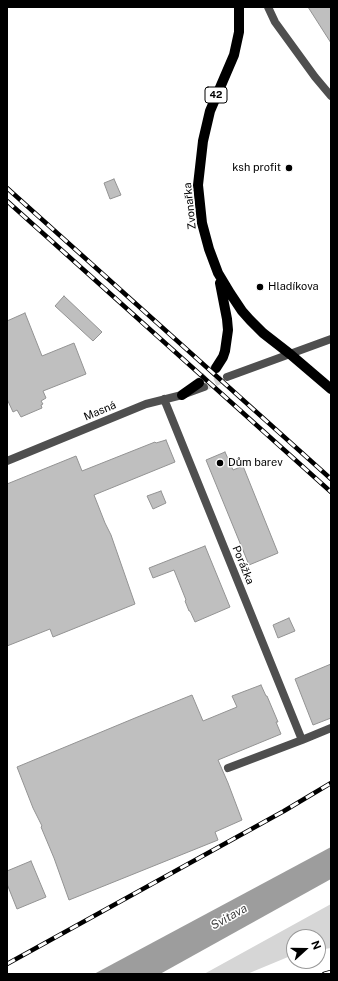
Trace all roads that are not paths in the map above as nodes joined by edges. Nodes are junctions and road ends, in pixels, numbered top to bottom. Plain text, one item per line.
1 (238, 7) edge
2 (268, 7) edge
3 (331, 96) edge
4 (218, 273) junction
5 (331, 338) edge
6 (290, 354) junction
7 (216, 368) tunnel mouth
8 (227, 377) tunnel mouth
9 (201, 385) tunnel mouth
10 (331, 389) edge
11 (182, 395) joint
12 (164, 399) junction
13 (7, 461) edge
14 (331, 728) edge
15 (302, 740) junction
16 (228, 768) dead end

1 - 4 main road, Zvonařka / 42
2 - 3 street
4 - 6 main road, Zvonařka / 42
4 - 7 main road
5 - 6 street
6 - 8 street
6 - 10 main road, 42
9 - 11 main road
11 - 12 street, Masná
12 - 13 street, Masná
12 - 15 street, Porážka
14 - 15 street
15 - 16 street

